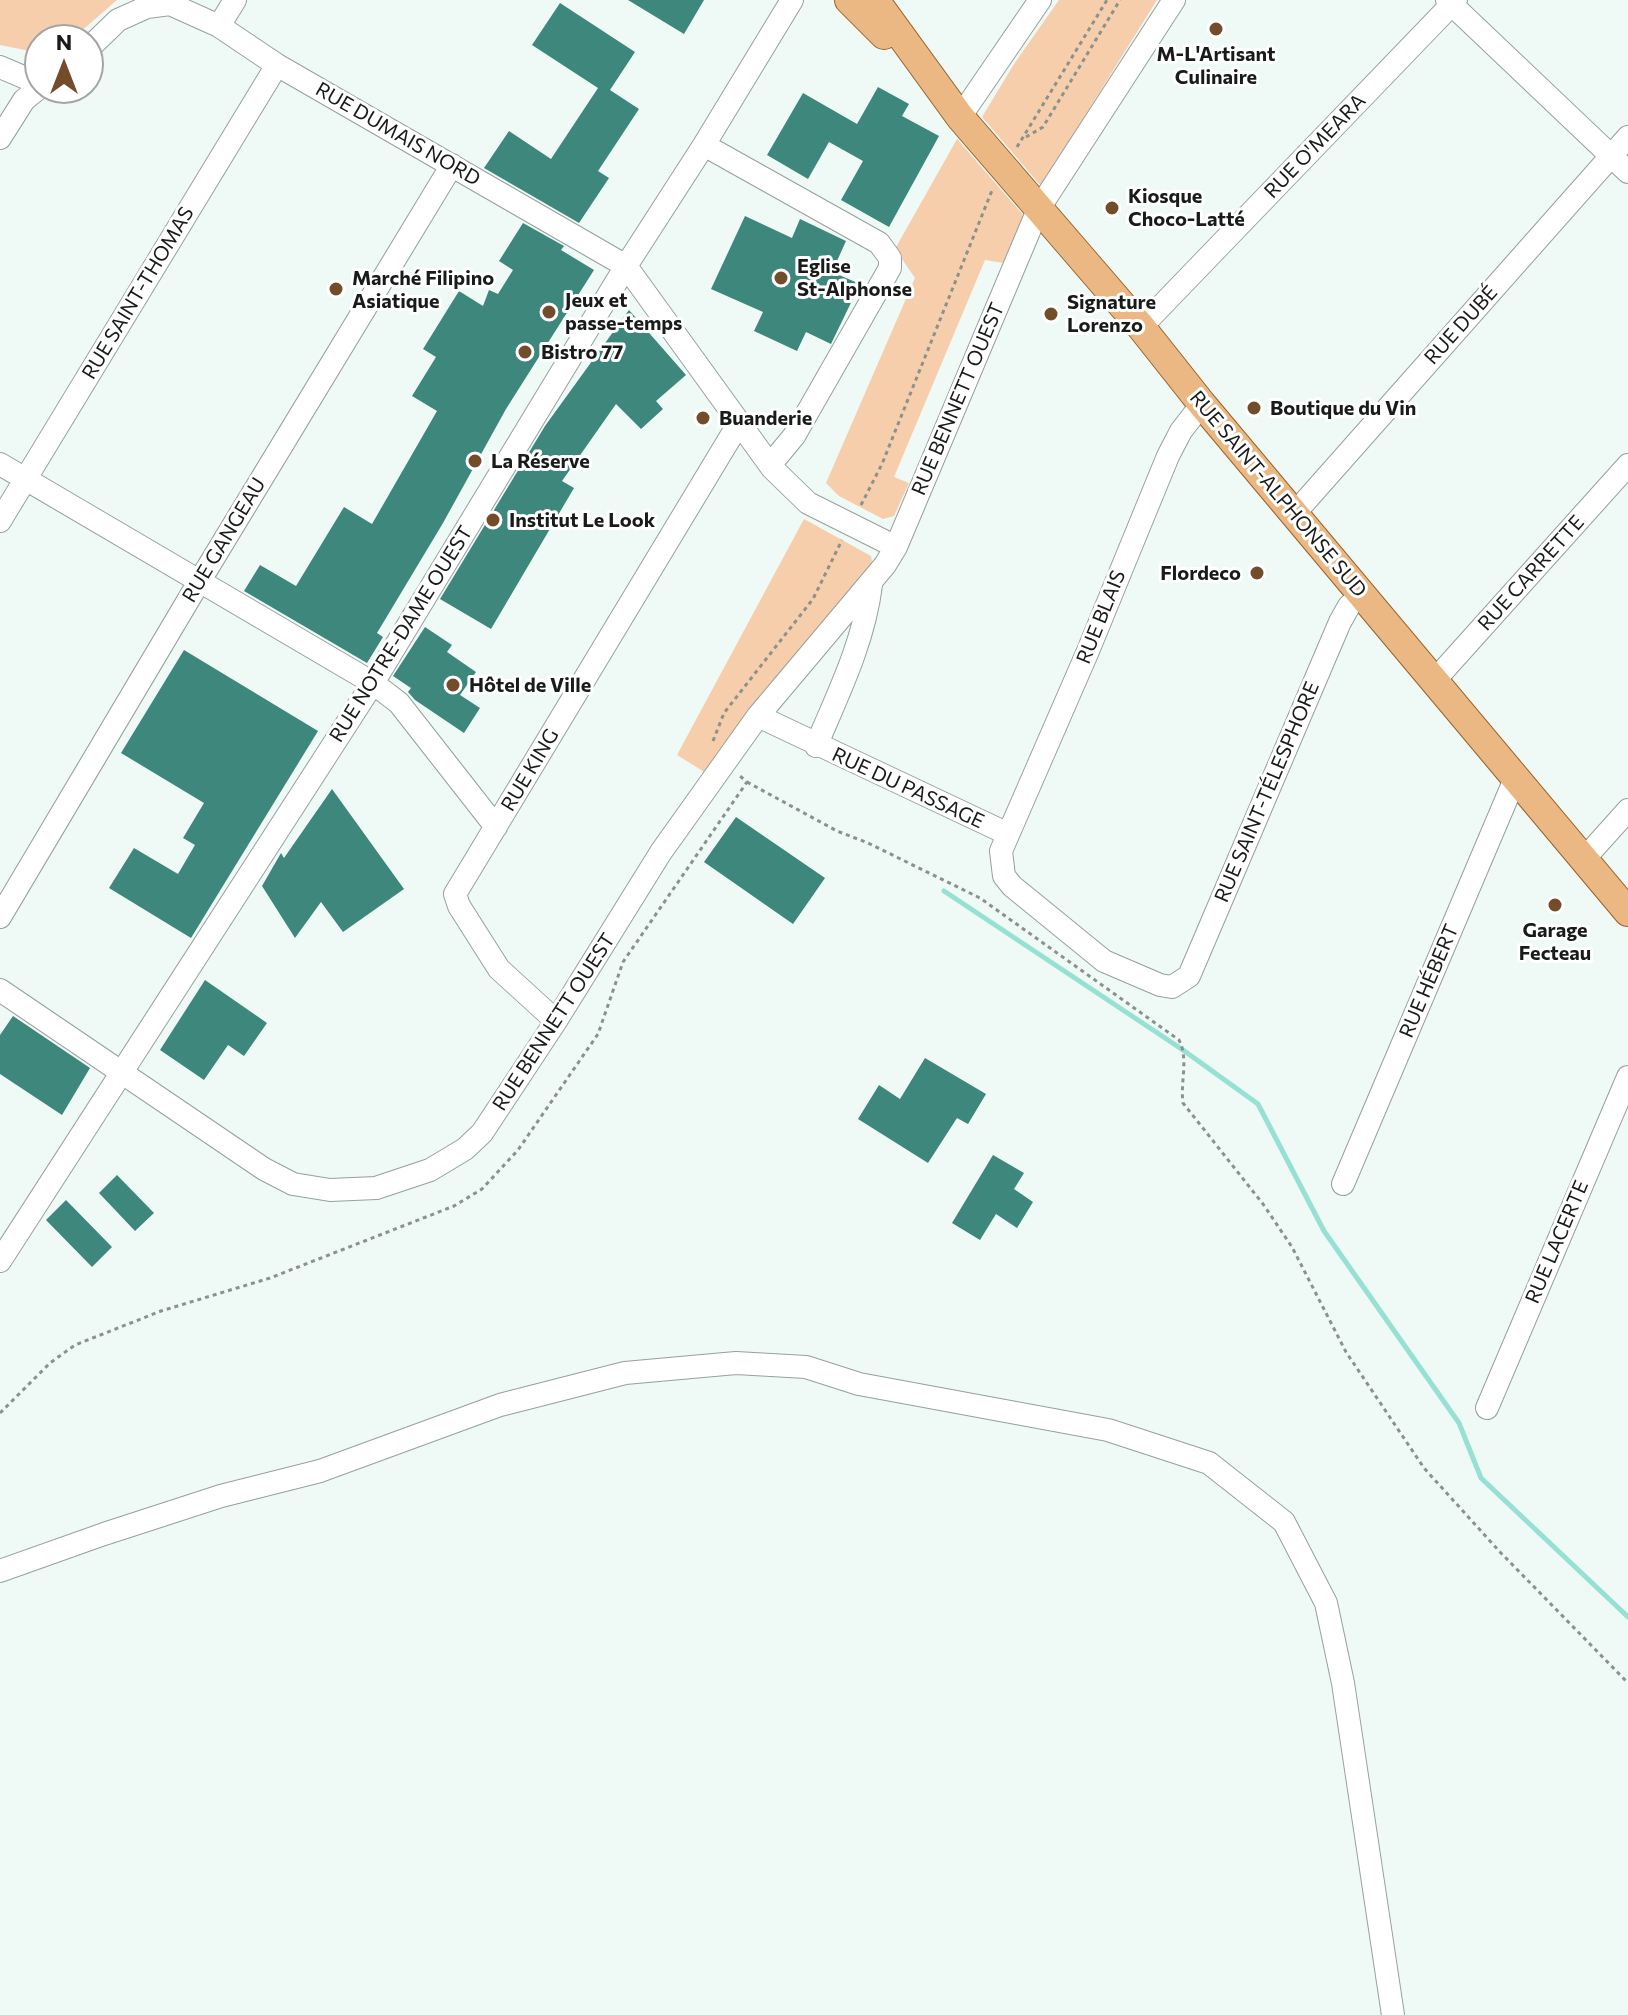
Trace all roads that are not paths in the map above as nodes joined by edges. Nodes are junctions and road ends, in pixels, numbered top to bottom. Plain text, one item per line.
1 (235, 0) edge
2 (792, 0) edge
3 (849, 0) edge
4 (875, 0) edge
5 (1040, 0) edge
6 (1174, 0) edge
7 (1451, 1) edge
8 (219, 26) junction
9 (104, 34) edge
10 (277, 65) junction
11 (0, 67) edge
12 (929, 76) junction
13 (24, 78) edge
14 (24, 100) edge
15 (960, 117) junction
16 (1628, 137) edge
17 (0, 138) edge
18 (704, 145) junction
19 (1611, 156) junction
20 (452, 165) junction
21 (1628, 172) edge
22 (1038, 210) junction
23 (626, 266) junction
24 (1141, 327) junction
25 (1202, 404) junction
26 (739, 423) junction
27 (0, 464) edge
28 (770, 465) junction
29 (1628, 465) edge
30 (25, 480) junction
31 (1294, 514) junction
32 (0, 521) edge
33 (896, 547) junction
34 (199, 582) junction
35 (871, 585) junction
36 (1362, 594) junction
37 (1434, 681) junction
38 (373, 683) junction
39 (758, 716) junction
40 (816, 746) junction
41 (1515, 779) junction
42 (1628, 810) edge
43 (496, 827) junction
44 (1008, 834) junction
45 (1584, 859) junction
46 (1628, 912) edge
47 (0, 917) edge
48 (1172, 987) joint
49 (0, 990) edge
50 (556, 1021) junction
51 (121, 1073) junction
52 (1628, 1077) edge
53 (1343, 1184) dead end
54 (0, 1261) edge
55 (1487, 1408) dead end
56 (0, 1571) edge
57 (1393, 2015) edge

1 - 8 street
2 - 18 street, RUE NOTRE-DAME OUEST
3 - 12 main road, RUE SAINT-ALPHONSE SUD
4 - 12 main road, RUE SAINT-ALPHONSE SUD
5 - 15 street
6 - 22 street, RUE BENNETT OUEST
7 - 19 street
7 - 24 street, RUE O'MEARA
8 - 9 street, RUE DUMAIS NORD
8 - 10 street, RUE DUMAIS NORD
10 - 20 street, RUE DUMAIS NORD
10 - 30 street, RUE SAINT-THOMAS
11 - 13 street
12 - 15 main road, RUE SAINT-ALPHONSE SUD
14 - 17 street
15 - 22 main road, RUE SAINT-ALPHONSE SUD
16 - 19 street, RUE DUBÉ
18 - 23 street, RUE NOTRE-DAME OUEST
18 - 28 street
19 - 21 street
19 - 31 street, RUE DUBÉ
20 - 23 street, RUE DUMAIS NORD
20 - 34 street, RUE GANGEAU
22 - 24 main road, RUE SAINT-ALPHONSE SUD
22 - 33 street, RUE BENNETT OUEST
23 - 26 street
23 - 38 street, RUE NOTRE-DAME OUEST
24 - 25 main road, RUE SAINT-ALPHONSE SUD
25 - 31 main road, RUE SAINT-ALPHONSE SUD
25 - 44 street, RUE BLAIS
26 - 28 street
26 - 43 street, RUE KING
27 - 30 street
28 - 33 street
29 - 37 street, RUE CARRETTE
30 - 32 street, RUE SAINT-THOMAS
30 - 34 street
31 - 36 main road, RUE SAINT-ALPHONSE SUD
33 - 35 street, RUE BENNETT OUEST
34 - 38 street
34 - 47 street, RUE GANGEAU
35 - 39 street, RUE BENNETT OUEST
35 - 40 street, RUE BENNETT OUEST
36 - 37 main road, RUE SAINT-ALPHONSE SUD
36 - 48 street, RUE SAINT-TÉLESPHORE
37 - 41 main road, RUE SAINT-ALPHONSE SUD
38 - 43 street
38 - 51 street, RUE NOTRE-DAME OUEST
39 - 40 street, RUE DU PASSAGE
39 - 50 street, RUE BENNETT OUEST
40 - 44 street, RUE DU PASSAGE
41 - 45 main road, RUE SAINT-ALPHONSE SUD
41 - 53 street, RUE HÉBERT
42 - 45 street
43 - 50 street, RUE KING
44 - 48 street, RUE DU PASSAGE
45 - 46 main road, RUE SAINT-ALPHONSE SUD
49 - 51 street, RUE BENNETT OUEST
50 - 51 street, RUE BENNETT OUEST
51 - 54 street, RUE NOTRE-DAME OUEST
52 - 55 street, RUE LACERTE
56 - 57 street

